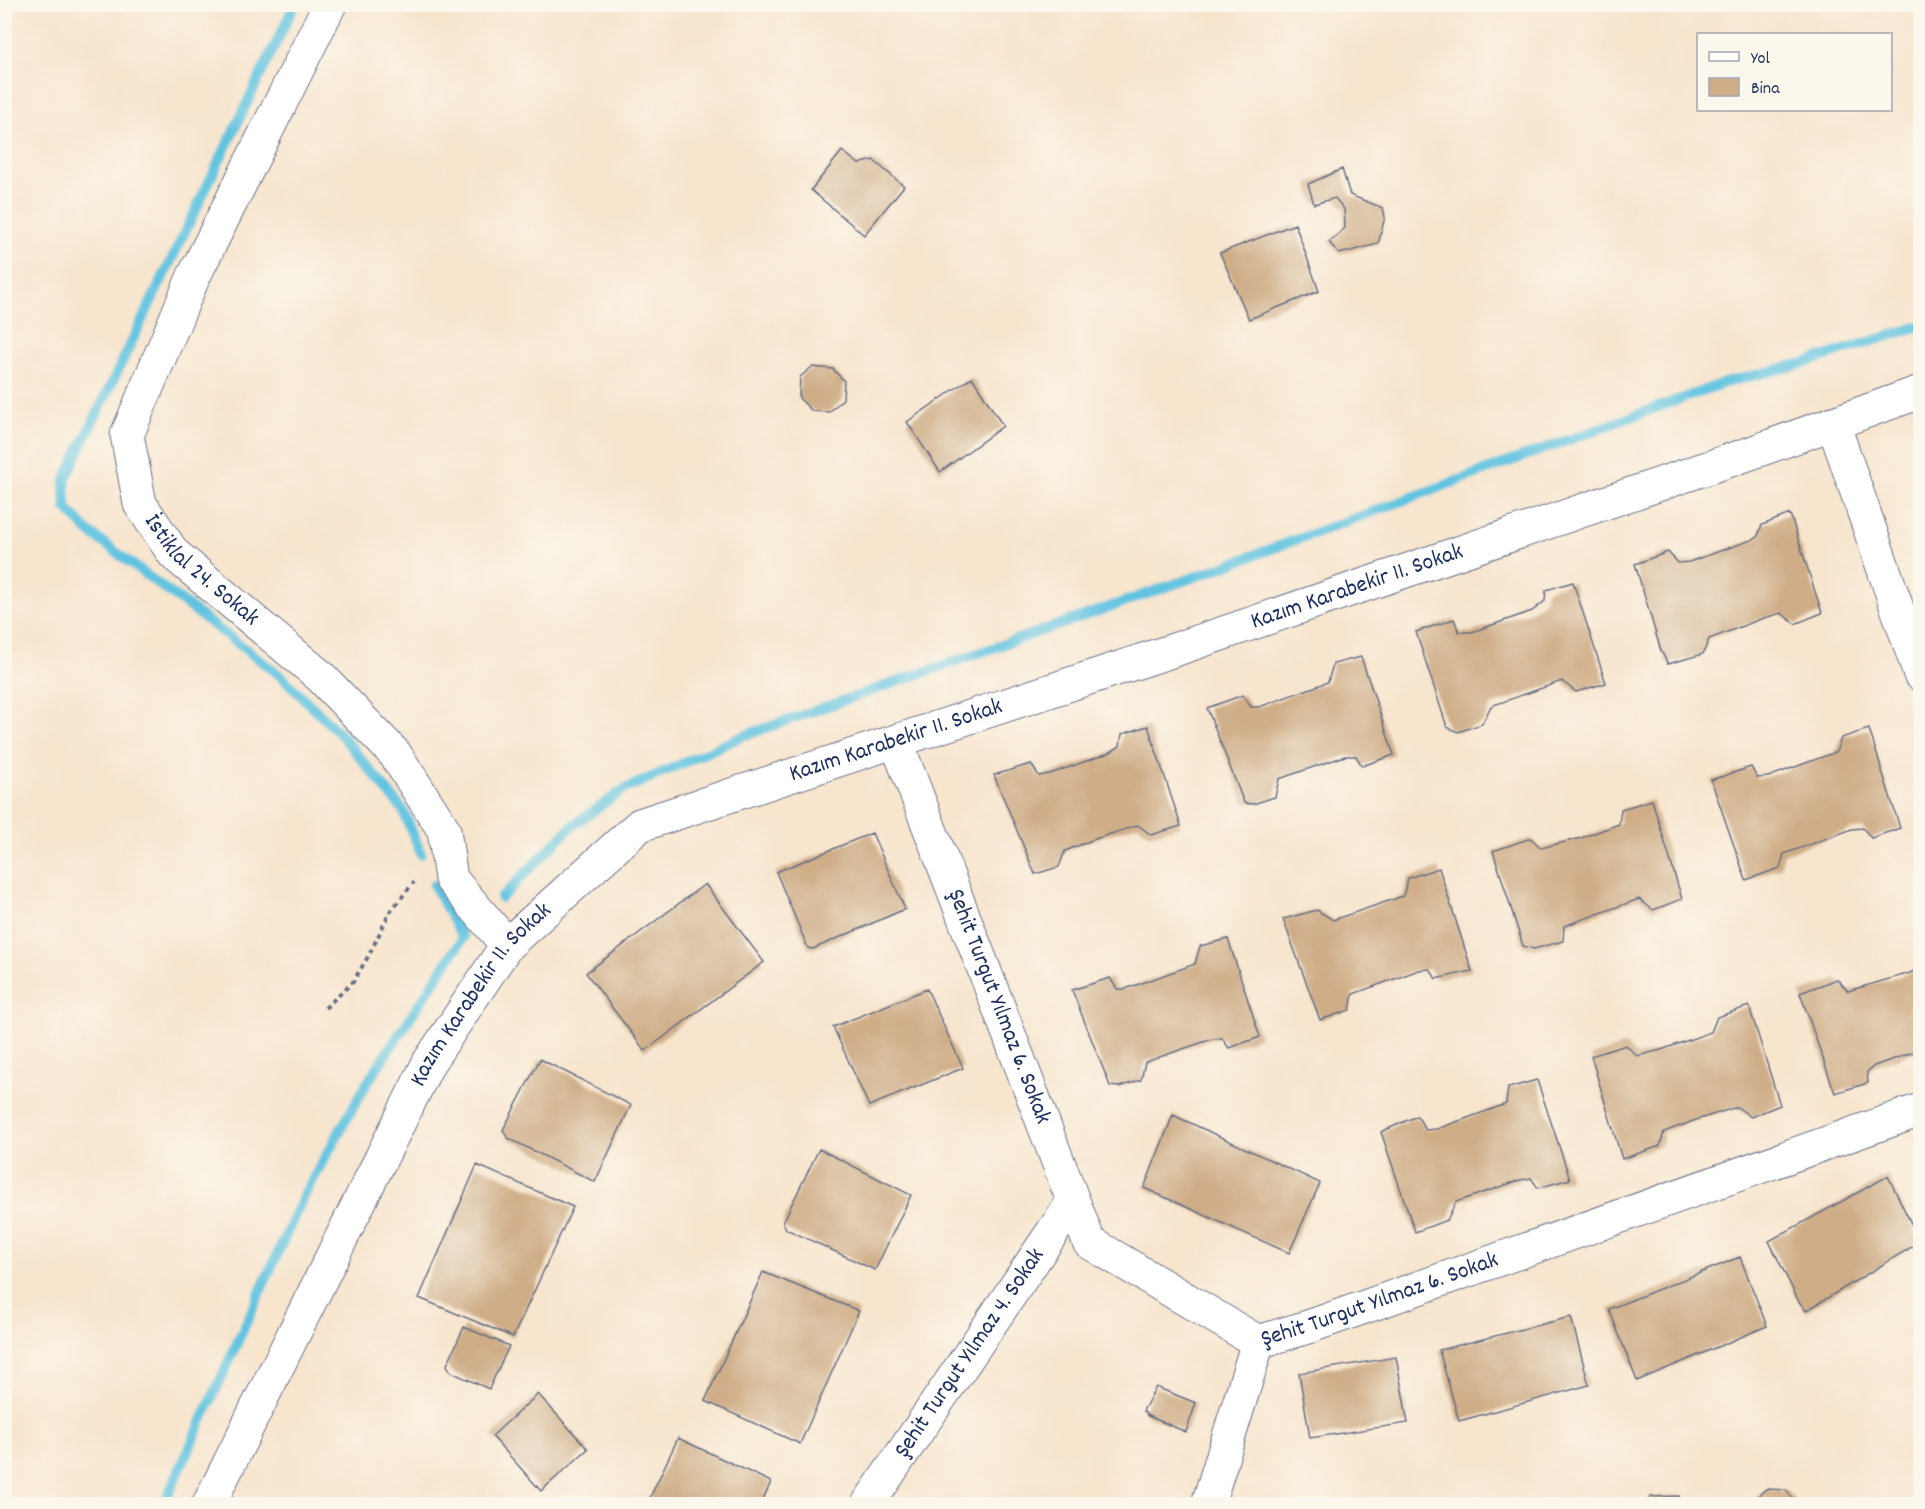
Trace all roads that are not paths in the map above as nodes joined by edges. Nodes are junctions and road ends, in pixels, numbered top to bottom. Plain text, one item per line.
1 (330, 4) edge
2 (1920, 392) edge
3 (1833, 423) junction
4 (1920, 674) edge
5 (896, 741) junction
6 (507, 945) junction
7 (1920, 1110) edge
8 (1073, 1202) junction
9 (1258, 1342) junction
10 (209, 1504) edge
11 (868, 1504) edge
12 (1209, 1504) edge

1 - 6 street, İstiklal 24. Sokak
2 - 3 street, Kazım Karabekir 11. Sokak
3 - 4 street
3 - 5 street, Kazım Karabekir 11. Sokak
5 - 6 street, Kazım Karabekir 11. Sokak
5 - 8 street, Şehit Turgut Yılmaz 6. Sokak
6 - 10 street, Kazım Karabekir 11. Sokak
7 - 9 street, Şehit Turgut Yılmaz 6. Sokak
8 - 9 street, Şehit Turgut Yılmaz 6. Sokak
8 - 11 street, Şehit Turgut Yılmaz 4. Sokak
9 - 12 street

